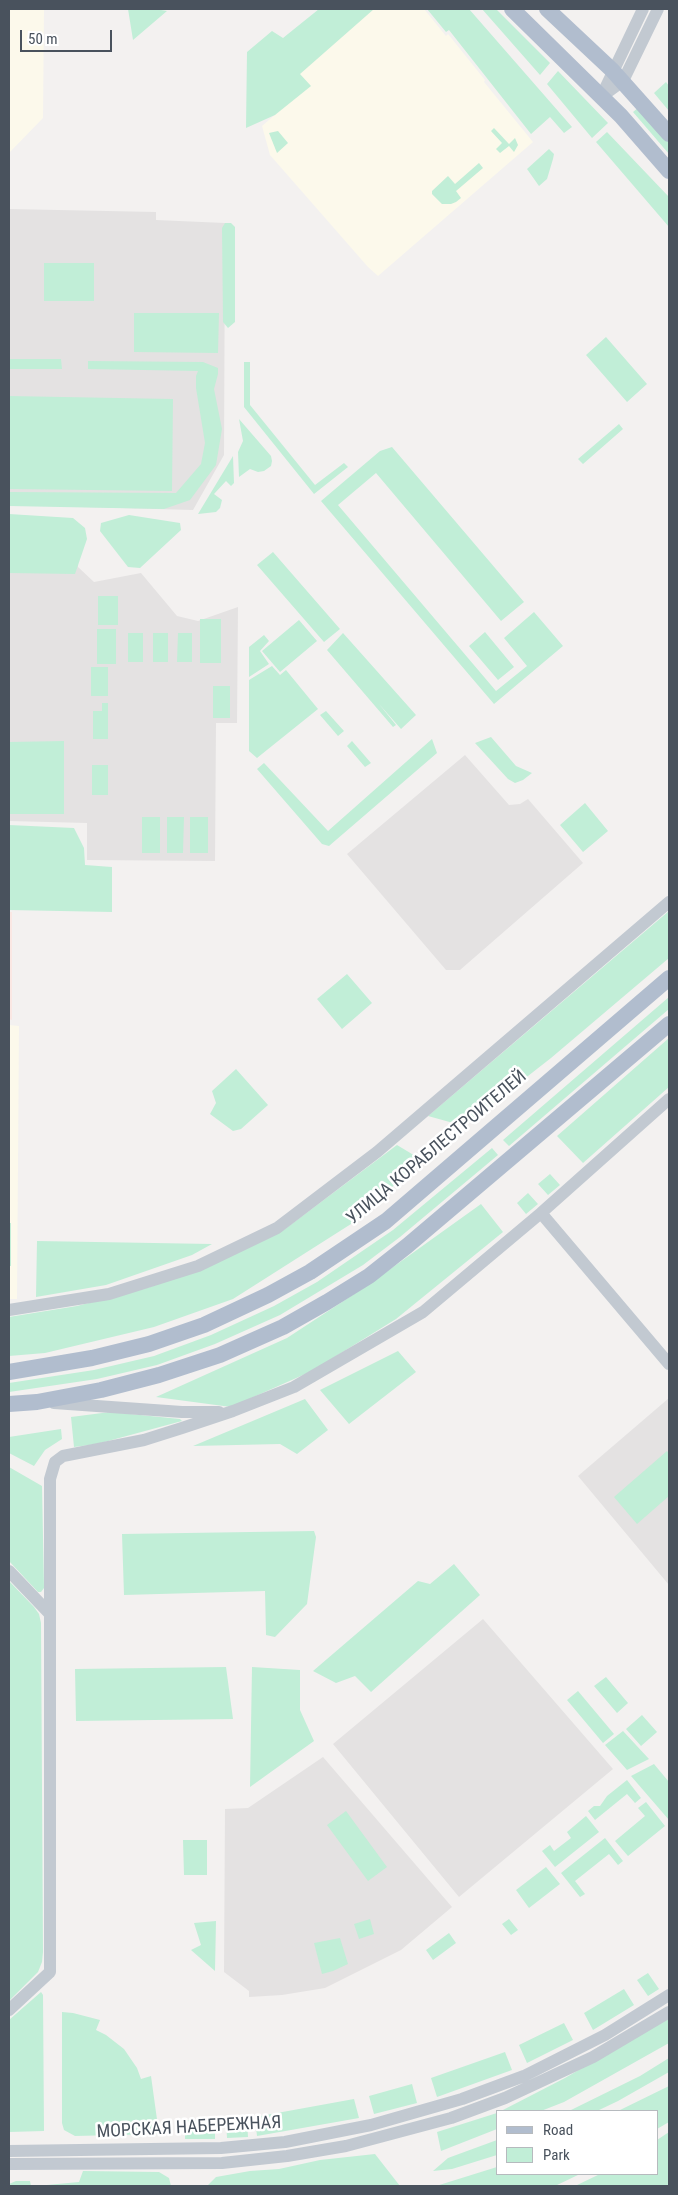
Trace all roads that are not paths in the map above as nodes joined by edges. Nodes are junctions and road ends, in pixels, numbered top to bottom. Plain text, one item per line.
1 (512, 9) edge
2 (546, 9) edge
3 (643, 9) edge
4 (658, 9) edge
5 (617, 76) junction
6 (601, 96) junction
7 (669, 134) edge
8 (669, 171) edge
9 (669, 902) edge
10 (669, 978) edge
11 (669, 1024) edge
12 (669, 1099) edge
13 (542, 1212) junction
14 (9, 1310) edge
15 (669, 1364) edge
16 (9, 1372) edge
17 (37, 1402) junction
18 (9, 1404) edge
19 (234, 1411) junction
20 (9, 1571) edge
21 (50, 1614) junction
22 (669, 1995) edge
23 (9, 2010) edge
24 (669, 2012) edge
25 (9, 2152) edge
26 (9, 2164) edge

1 - 6 main road
2 - 5 main road
3 - 5 street
4 - 5 street
5 - 6 street
5 - 7 main road
6 - 8 main road
9 - 14 street
10 - 16 main road, УЛИЦА КОРАБЛЕСТРОИТЕЛЕЙ
11 - 17 main road
12 - 13 street
13 - 15 street
13 - 19 street
17 - 18 main road
17 - 19 street
19 - 21 street
20 - 21 street
21 - 23 street
22 - 25 street, МОРСКАЯ НАБЕРЕЖНАЯ
24 - 26 street, МОРСКАЯ НАБЕРЕЖНАЯ

